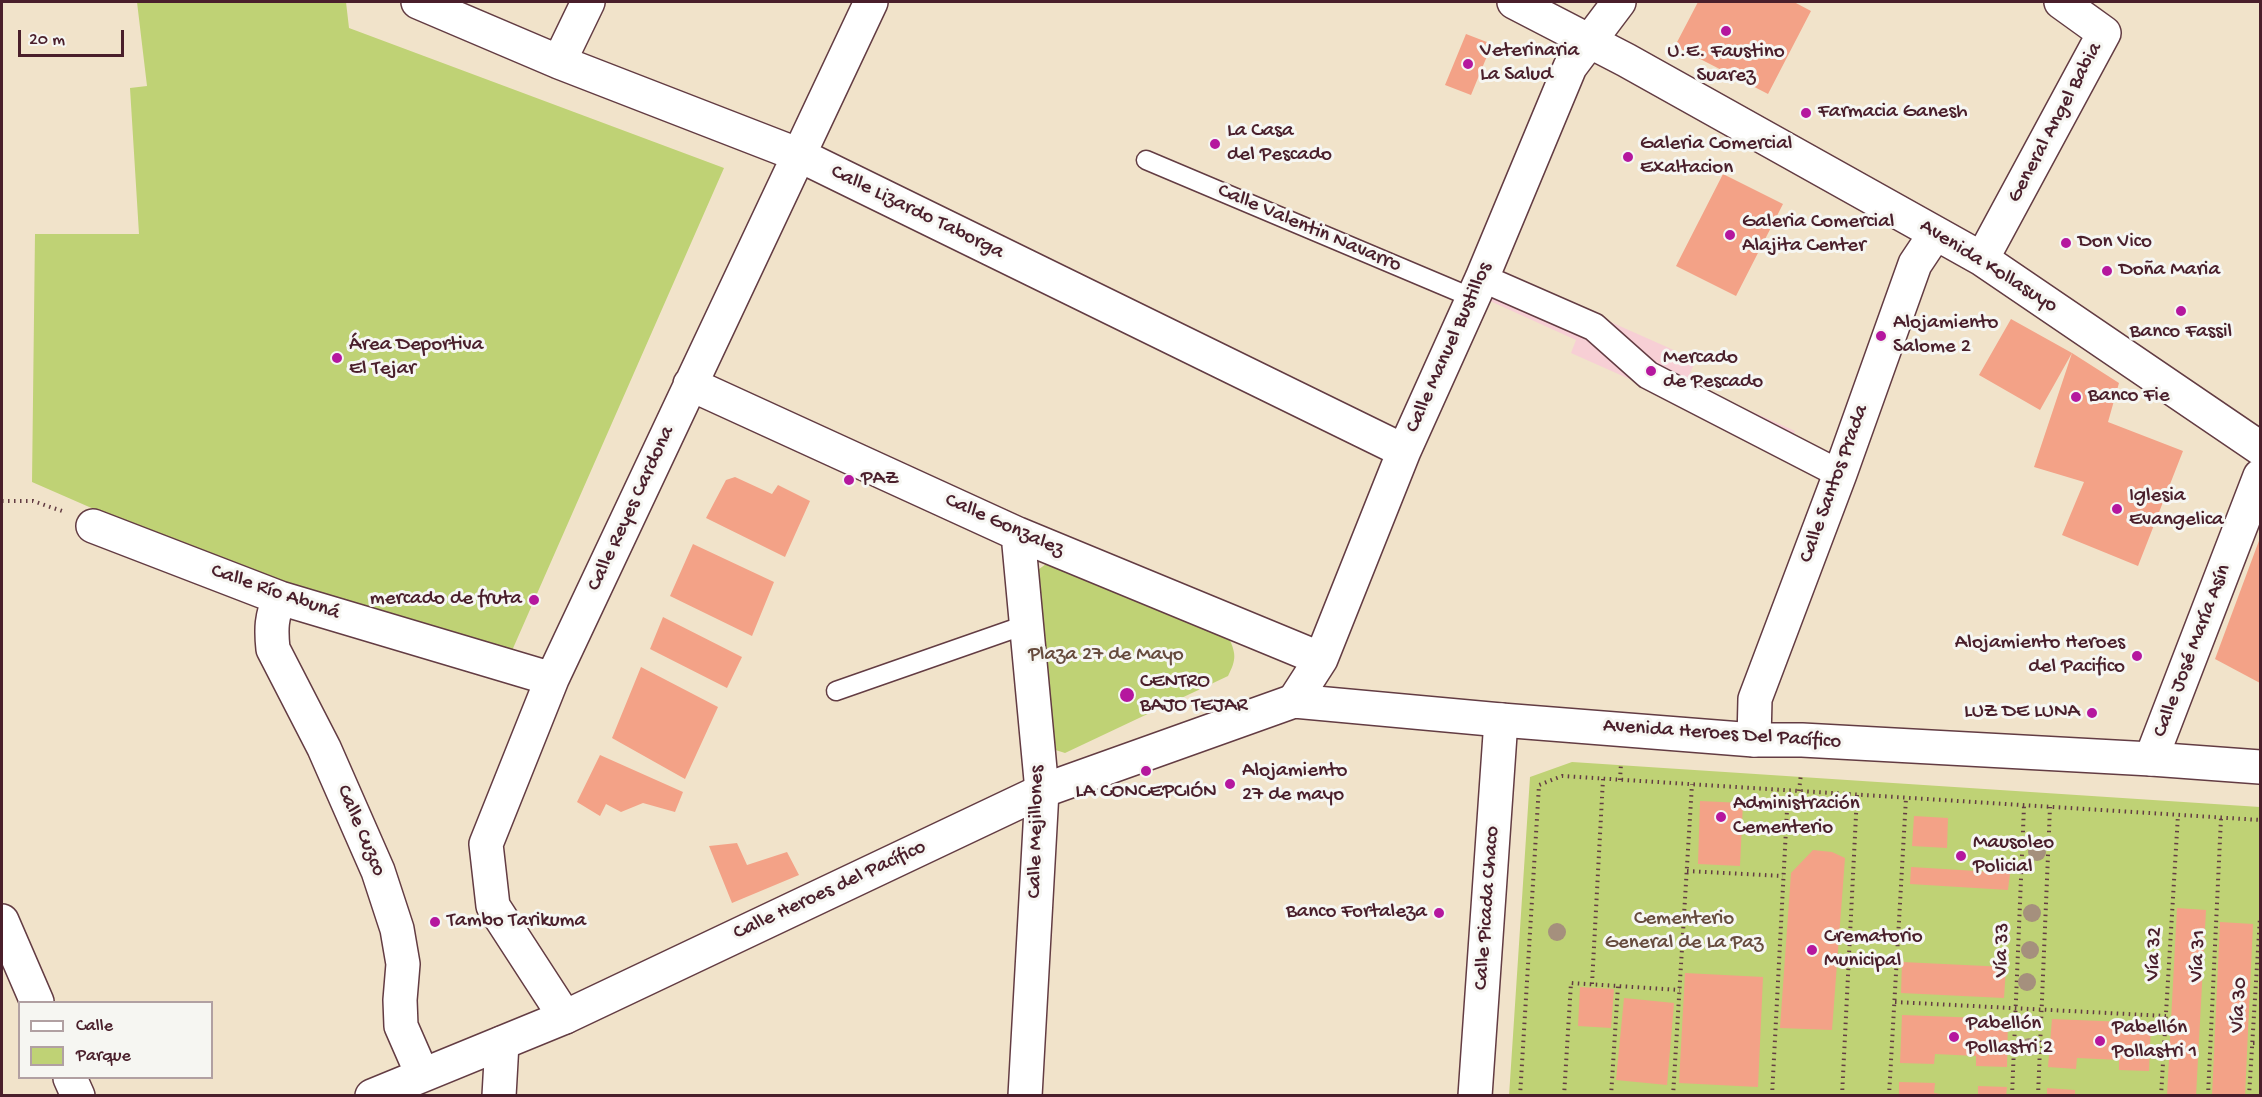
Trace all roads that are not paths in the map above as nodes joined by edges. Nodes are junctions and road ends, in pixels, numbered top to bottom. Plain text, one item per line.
1 (418, 2) edge
2 (588, 2) edge
3 (871, 2) edge
4 (1514, 2) edge
5 (1619, 2) edge
6 (2061, 2) edge
7 (1588, 40) junction
8 (559, 62) junction
9 (799, 154) junction
10 (1146, 160) dead end
11 (1935, 234) junction
12 (1982, 259) junction
13 (1478, 288) junction
14 (690, 384) junction
15 (2260, 448) edge
16 (1404, 451) junction
17 (1840, 474) junction
18 (2260, 476) edge
19 (93, 526) road end
20 (1018, 534) junction
21 (280, 598) junction
22 (1025, 626) junction
23 (1321, 659) junction
24 (552, 679) junction
25 (836, 691) dead end
26 (1294, 701) junction
27 (1501, 720) junction
28 (1754, 740) junction
29 (2151, 759) junction
30 (2260, 767) edge
31 (1042, 791) junction
32 (2, 921) edge
33 (37, 1001) edge
34 (566, 1017) junction
35 (502, 1043) junction
36 (422, 1074) junction
37 (71, 1079) edge
38 (78, 1095) edge
39 (372, 1095) edge
40 (499, 1095) edge
41 (1025, 1095) edge
42 (1475, 1095) edge

1 - 8 street, Calle Lizardo Taborga
2 - 8 street
3 - 9 street, Calle Reyes Cardona
4 - 7 street, Avenida Kollasuyo
5 - 7 street, Calle Manuel Bustillos
6 - 12 street, General Angel Babia
7 - 11 street, Avenida Kollasuyo
7 - 13 street, Calle Manuel Bustillos
8 - 9 street, Calle Lizardo Taborga
9 - 14 street, Calle Reyes Cardona
9 - 16 street, Calle Lizardo Taborga
10 - 13 lane, Calle Valentin Navarro
11 - 12 street, Avenida Kollasuyo
11 - 17 street, Calle Santos Prada
12 - 15 street, Avenida Kollasuyo
13 - 16 street, Calle Manuel Bustillos
13 - 17 street, Calle Valentin Navarro
14 - 20 street, Calle Gonzalez
14 - 24 street, Calle Reyes Cardona
16 - 23 street, Calle Manuel Bustillos
17 - 28 street, Calle Santos Prada
18 - 29 street, Calle José María Asín
19 - 21 street, Calle Río Abuná
20 - 22 street, Calle Mejillones
20 - 23 street, Calle Gonzalez
21 - 24 street, Calle Río Abuná
21 - 36 street, Calle Cuzco
22 - 25 lane
22 - 31 street, Calle Mejillones
23 - 26 street, Calle Manuel Bustillos
24 - 34 street, Calle Reyes Cardona
26 - 27 street, Avenida Heroes Del Pacífico
26 - 31 street, Calle Heroes del Pacífico
27 - 28 street, Avenida Heroes Del Pacífico
27 - 42 street, Calle Picada Chaco
28 - 29 street, Avenida Heroes Del Pacífico
29 - 30 street, Avenida Heroes Del Pacífico
31 - 34 street, Calle Heroes del Pacífico
31 - 41 street, Calle Mejillones
32 - 33 street
34 - 35 street, Calle Heroes del Pacífico
35 - 36 street, Calle Heroes del Pacífico
35 - 40 street
36 - 39 street, Calle Heroes del Pacífico
37 - 38 street

